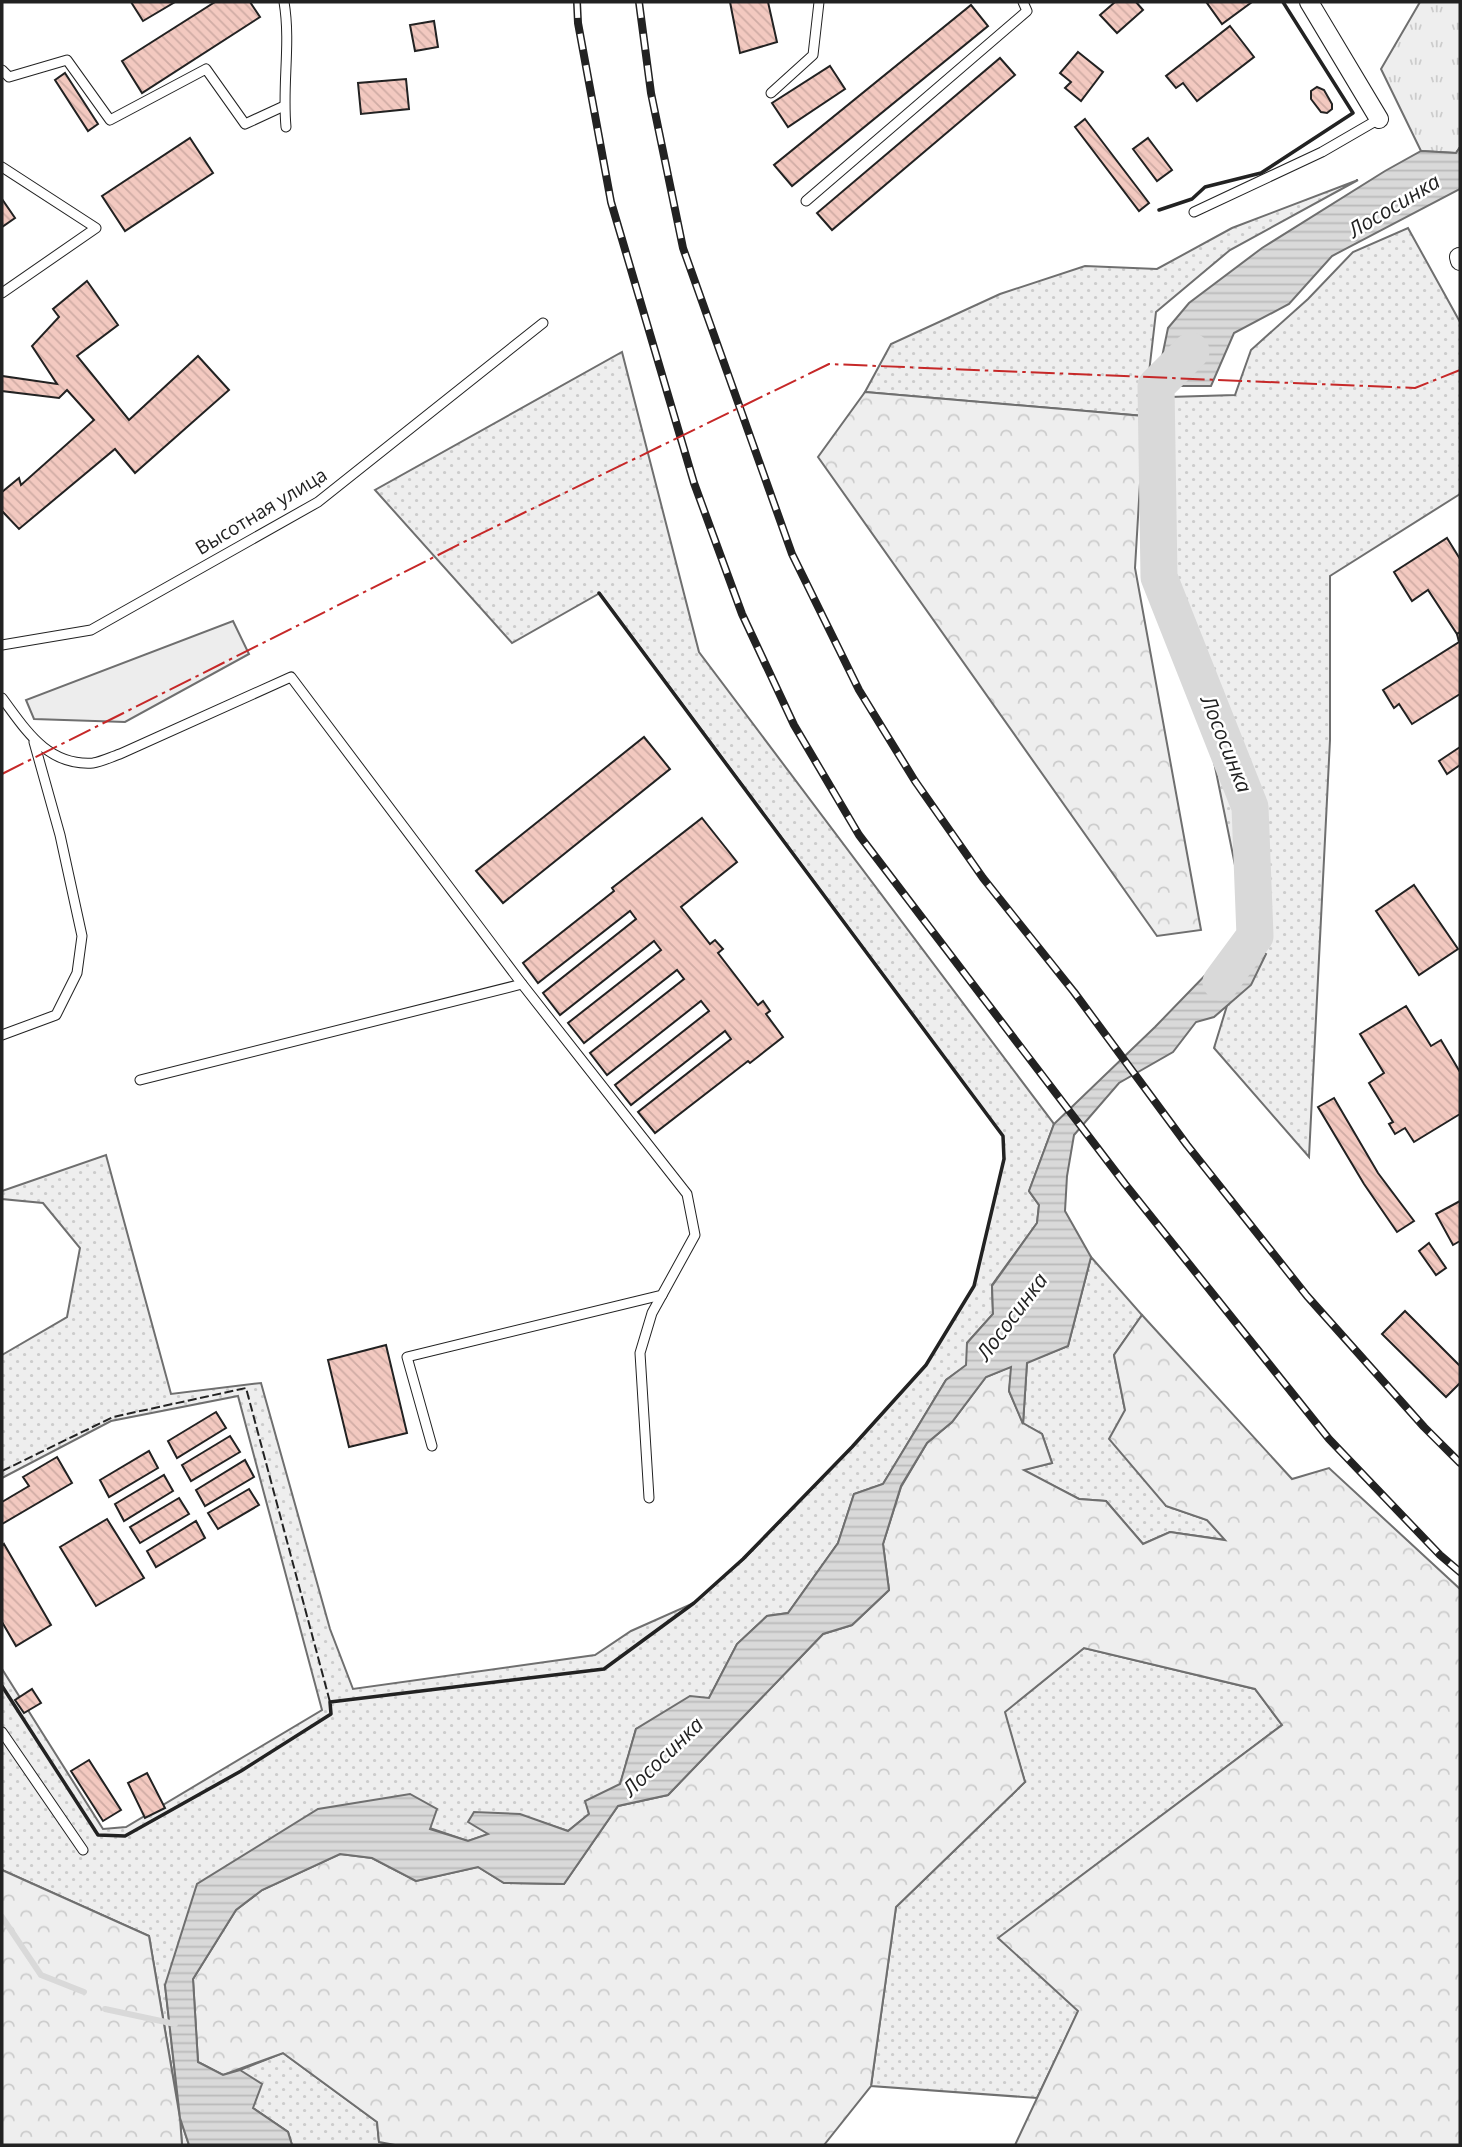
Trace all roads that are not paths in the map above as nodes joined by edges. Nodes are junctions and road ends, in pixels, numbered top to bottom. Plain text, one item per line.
1 (284, 2) edge
2 (819, 2) edge
3 (1023, 2) edge
4 (1309, 2) edge
5 (2, 70) edge
6 (771, 93) dead end
7 (284, 106) junction
8 (1379, 119) joint
9 (286, 127) dead end
10 (2, 167) edge
11 (807, 201) dead end
12 (1194, 212) dead end
13 (2, 293) edge
14 (542, 323) dead end
15 (2, 645) edge
16 (2, 698) edge
17 (34, 741) junction
18 (522, 984) junction
19 (2, 1035) edge
20 (141, 1080) dead end
21 (662, 1295) junction
22 (432, 1446) dead end
23 (649, 1498) dead end
24 (2, 1732) edge
25 (83, 1850) dead end

1 - 7 lane
2 - 6 lane
3 - 11 lane
4 - 8 street
5 - 7 lane
7 - 9 lane
8 - 12 lane
10 - 13 lane
14 - 15 lane, Высотная улица
16 - 17 lane
17 - 18 lane
17 - 19 lane
18 - 20 lane
18 - 21 lane
21 - 22 lane
21 - 23 lane
24 - 25 lane

